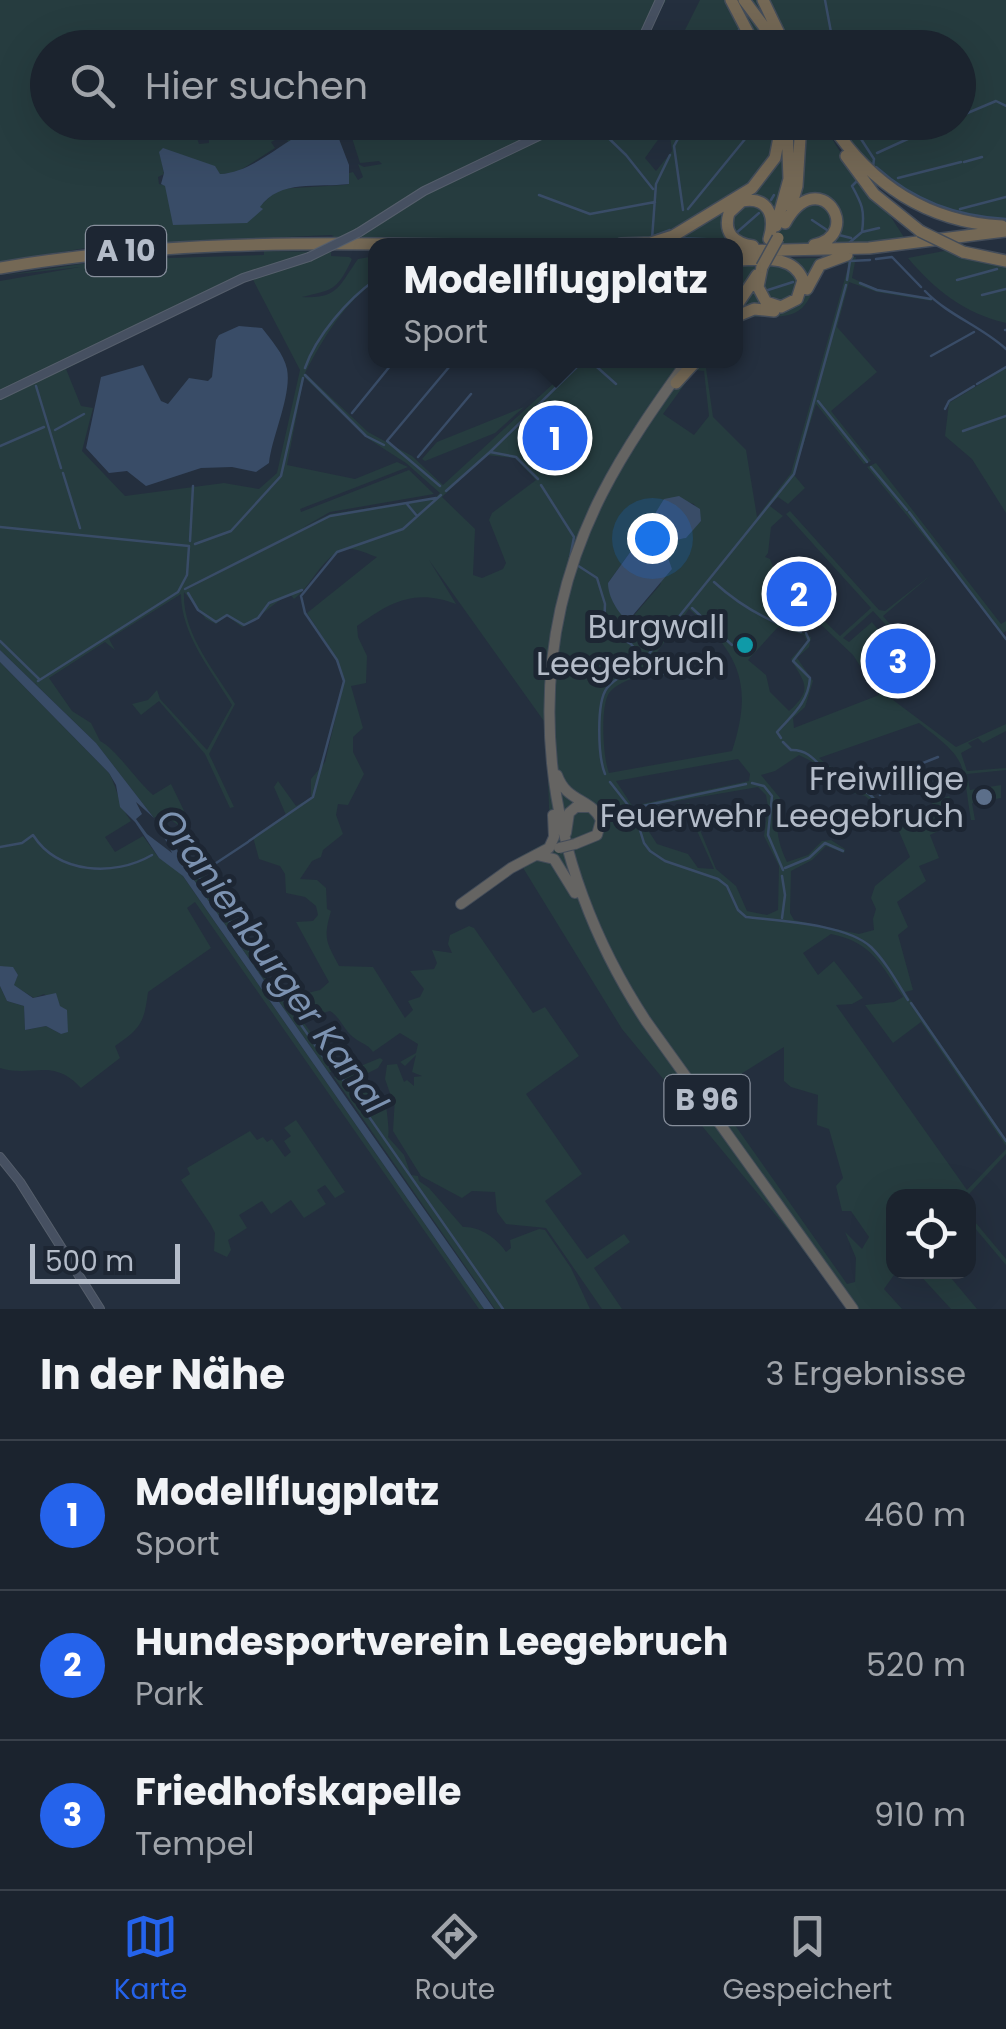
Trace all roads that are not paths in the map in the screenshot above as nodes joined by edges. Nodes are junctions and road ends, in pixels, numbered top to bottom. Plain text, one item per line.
1 (660, 0) edge
2 (731, 0) edge
3 (742, 0) edge
4 (763, 0) edge
5 (646, 30) edge
6 (747, 30) edge
7 (768, 30) edge
8 (775, 30) edge
9 (531, 140) edge
10 (780, 140) edge
11 (786, 140) edge
12 (800, 140) edge
13 (841, 140) edge
14 (799, 160) junction
15 (866, 175) junction
16 (785, 223) junction
17 (1006, 231) edge
18 (666, 238) edge
19 (735, 238) edge
20 (774, 239) junction
21 (743, 243) edge
22 (368, 246) edge
23 (753, 246) junction
24 (794, 246) junction
25 (868, 248) junction
26 (368, 249) edge
27 (743, 250) edge
28 (743, 253) edge
29 (743, 253) edge
30 (856, 253) junction
31 (743, 255) edge
32 (1006, 262) edge
33 (758, 267) junction
34 (0, 270) edge
35 (743, 290) edge
36 (743, 313) edge
37 (687, 368) edge
38 (687, 368) edge
39 (676, 382) joint
40 (0, 394) edge
41 (576, 565) junction
42 (555, 776) junction
43 (592, 808) junction
44 (566, 834) junction
45 (536, 855) junction
46 (462, 904) dead end
47 (588, 915) junction
48 (0, 1157) edge
49 (100, 1309) edge
50 (855, 1309) edge

1 - 5 main road
2 - 6 highway
3 - 7 highway
4 - 8 highway
9 - 40 main road, bridge
10 - 18 highway
11 - 20 highway
12 - 14 highway
13 - 15 highway
14 - 16 highway
14 - 20 highway
15 - 17 highway
15 - 32 highway, bridge
16 - 20 highway
16 - 24 highway
17 - 25 highway
17 - 30 highway
19 - 20 highway
20 - 33 highway, bridge
21 - 23 highway
22 - 34 highway, A 10
23 - 24 highway
23 - 27 highway
24 - 25 highway
25 - 28 highway
26 - 34 highway, A 10
29 - 30 highway
30 - 36 highway
31 - 33 highway
33 - 35 highway
37 - 39 highway
38 - 41 highway, B 96
39 - 41 highway, B 96
41 - 42 highway, B 96
42 - 43 highway
42 - 44 highway, B 96
42 - 45 highway
42 - 47 highway, B 96
43 - 44 highway
43 - 45 highway, bridge
44 - 50 highway, B 96
45 - 46 highway
45 - 47 highway
47 - 50 highway, B 96
48 - 49 main road

